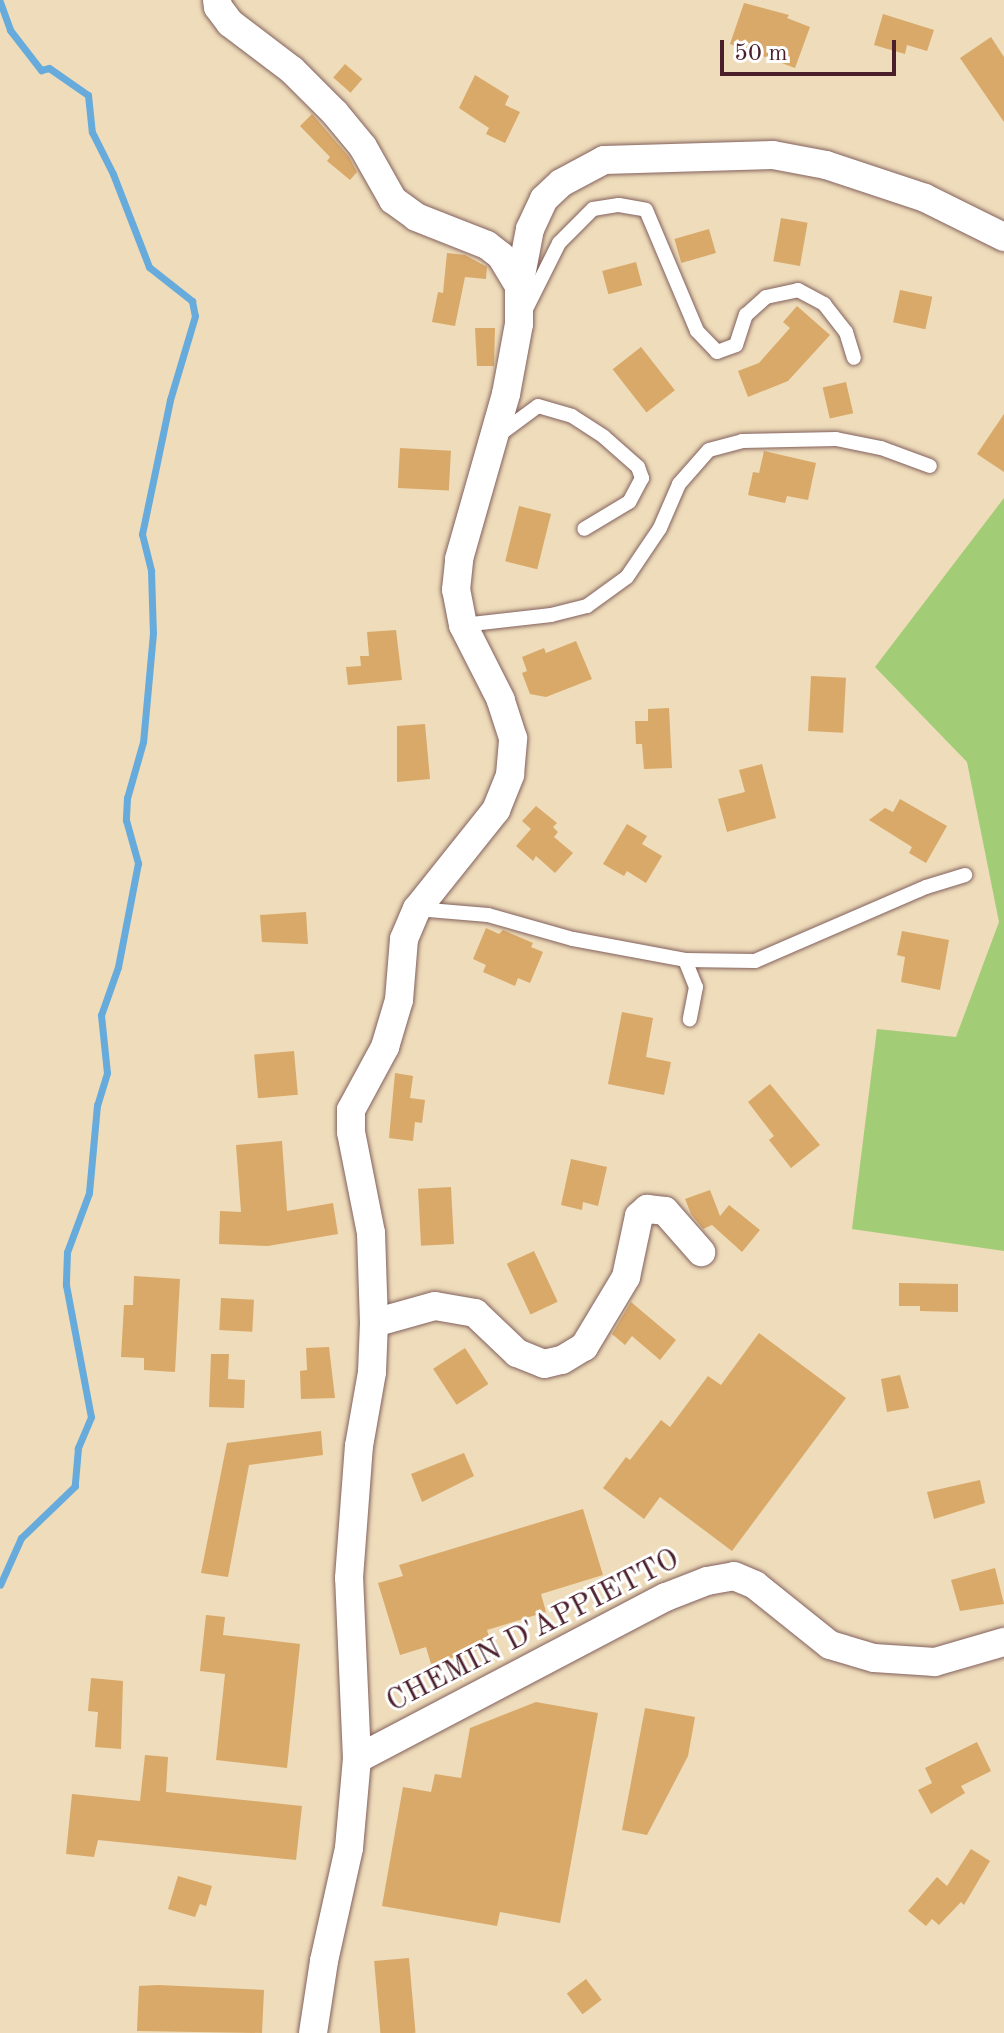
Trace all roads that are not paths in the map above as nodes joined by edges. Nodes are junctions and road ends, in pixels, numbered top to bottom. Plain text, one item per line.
1 (217, 0) edge
2 (1004, 237) edge
3 (519, 286) junction
4 (519, 324) junction
5 (854, 358) dead end
6 (492, 439) junction
7 (930, 466) dead end
8 (584, 529) dead end
9 (463, 625) junction
10 (965, 875) dead end
11 (417, 909) junction
12 (685, 960) junction
13 (690, 1019) dead end
14 (701, 1252) dead end
15 (374, 1323) junction
16 (1004, 1642) edge
17 (357, 1759) junction
18 (313, 2033) edge

1 - 3 street
2 - 3 street
3 - 4 street
4 - 5 lane
4 - 6 street
6 - 8 lane
6 - 9 street
7 - 9 lane
9 - 11 street
10 - 12 lane
11 - 12 lane
11 - 15 street
12 - 13 lane
14 - 15 street
15 - 17 street
16 - 17 street, CHEMIN D'APPIETTO
17 - 18 street

